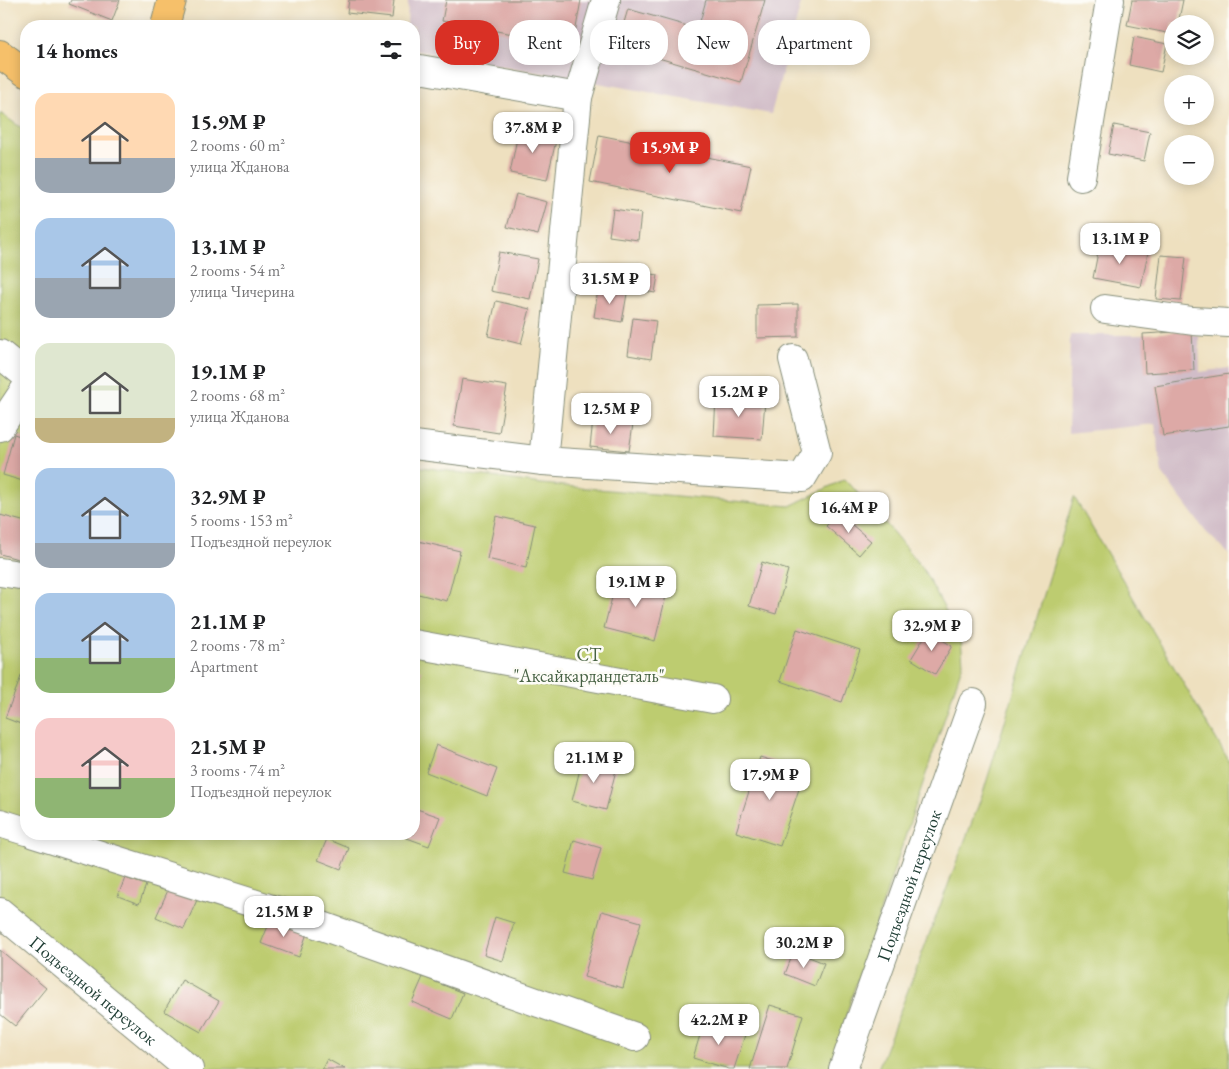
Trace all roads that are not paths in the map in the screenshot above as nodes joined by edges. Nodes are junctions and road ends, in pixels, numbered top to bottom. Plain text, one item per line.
1 (172, 0) edge
2 (606, 0) edge
3 (1110, 0) edge
4 (166, 20) edge
5 (0, 54) edge
6 (20, 69) edge
7 (420, 69) edge
8 (578, 97) junction
9 (1080, 177) dead end
10 (1105, 309) dead end
11 (1229, 323) edge
12 (0, 354) edge
13 (793, 359) dead end
14 (20, 370) edge
15 (20, 397) edge
16 (0, 427) edge
17 (420, 446) edge
18 (543, 461) junction
19 (0, 572) edge
20 (20, 575) edge
21 (420, 645) edge
22 (713, 699) dead end
23 (973, 703) dead end
24 (0, 823) edge
25 (20, 829) edge
26 (53, 840) edge
27 (0, 912) edge
28 (635, 1037) dead end
29 (189, 1069) edge
30 (844, 1069) edge

1 - 4 main road
2 - 8 street
3 - 9 street
5 - 6 main road
7 - 8 street
8 - 18 street
10 - 11 street
12 - 14 street
13 - 18 street
15 - 16 street
17 - 18 street
19 - 20 street
21 - 22 street
23 - 30 street, Подъездной переулок
24 - 25 street
26 - 28 street
27 - 29 street, Подъездной переулок

